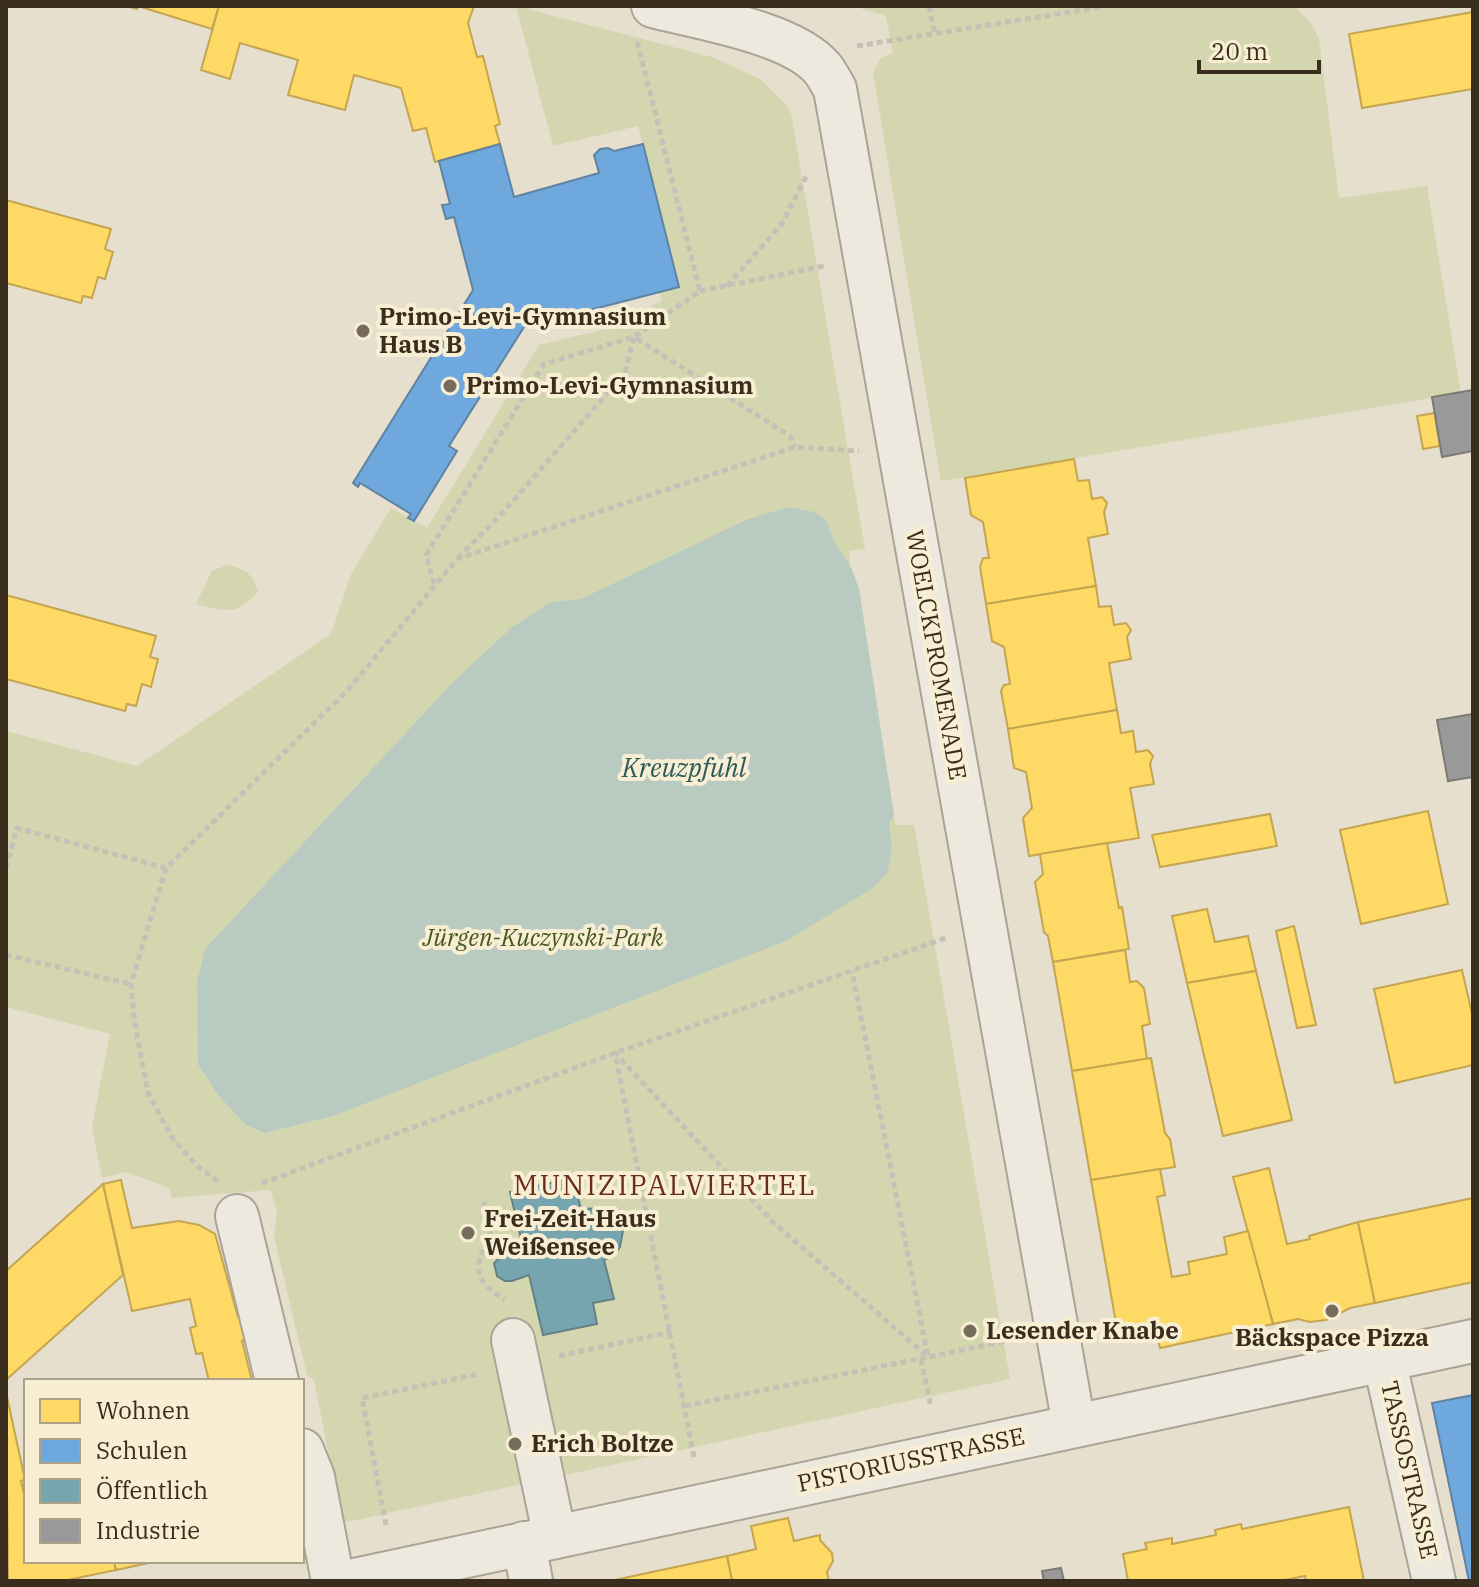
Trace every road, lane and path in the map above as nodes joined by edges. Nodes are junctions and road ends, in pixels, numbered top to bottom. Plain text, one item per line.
1 (929, 6) edge
2 (1107, 6) edge
3 (643, 18) edge
4 (935, 35) junction
5 (848, 48) dead end
6 (812, 171) dead end
7 (835, 264) dead end
8 (727, 286) junction
9 (700, 291) junction
10 (634, 337) junction
11 (795, 447) junction
12 (864, 450) dead end
13 (457, 559) junction
14 (434, 585) junction
15 (6, 868) edge
16 (166, 868) junction
17 (947, 938) dead end
18 (6, 955) edge
19 (852, 971) junction
20 (131, 984) junction
21 (615, 1053) junction
22 (236, 1195) junction
23 (484, 1202) dead end
24 (671, 1332) junction
25 (1012, 1340) dead end
26 (1473, 1341) edge
27 (516, 1353) junction
28 (573, 1353) dead end
29 (924, 1358) junction
30 (1384, 1359) junction
31 (277, 1379) edge
32 (685, 1406) junction
33 (931, 1407) dead end
34 (1074, 1425) junction
35 (304, 1455) edge
36 (694, 1457) dead end
37 (386, 1525) dead end
38 (537, 1554) edge
39 (333, 1581) edge
40 (350, 1581) edge
41 (1434, 1581) edge

1 - 4 path
2 - 4 path
3 - 9 path
3 - 34 street, WOELCKPROMENADE
4 - 5 path
6 - 8 path
7 - 8 path
8 - 9 path
9 - 10 path
10 - 11 path
10 - 13 path
10 - 14 path
11 - 12 path
11 - 13 path
13 - 14 path
14 - 16 path
15 - 16 path
16 - 20 path
17 - 19 path
18 - 20 path
19 - 21 path
19 - 29 path
20 - 22 path
21 - 22 path
21 - 24 path
21 - 29 path
22 - 31 street
23 - 27 path
24 - 28 path
24 - 32 path
25 - 29 path
26 - 30 street, PISTORIUSSTRASSE
27 - 37 path
27 - 38 street
29 - 32 path
29 - 33 path
30 - 34 street, PISTORIUSSTRASSE
30 - 41 street, TASSOSTRASSE
32 - 36 path
34 - 38 street, PISTORIUSSTRASSE
35 - 39 street
38 - 40 street, PISTORIUSSTRASSE

